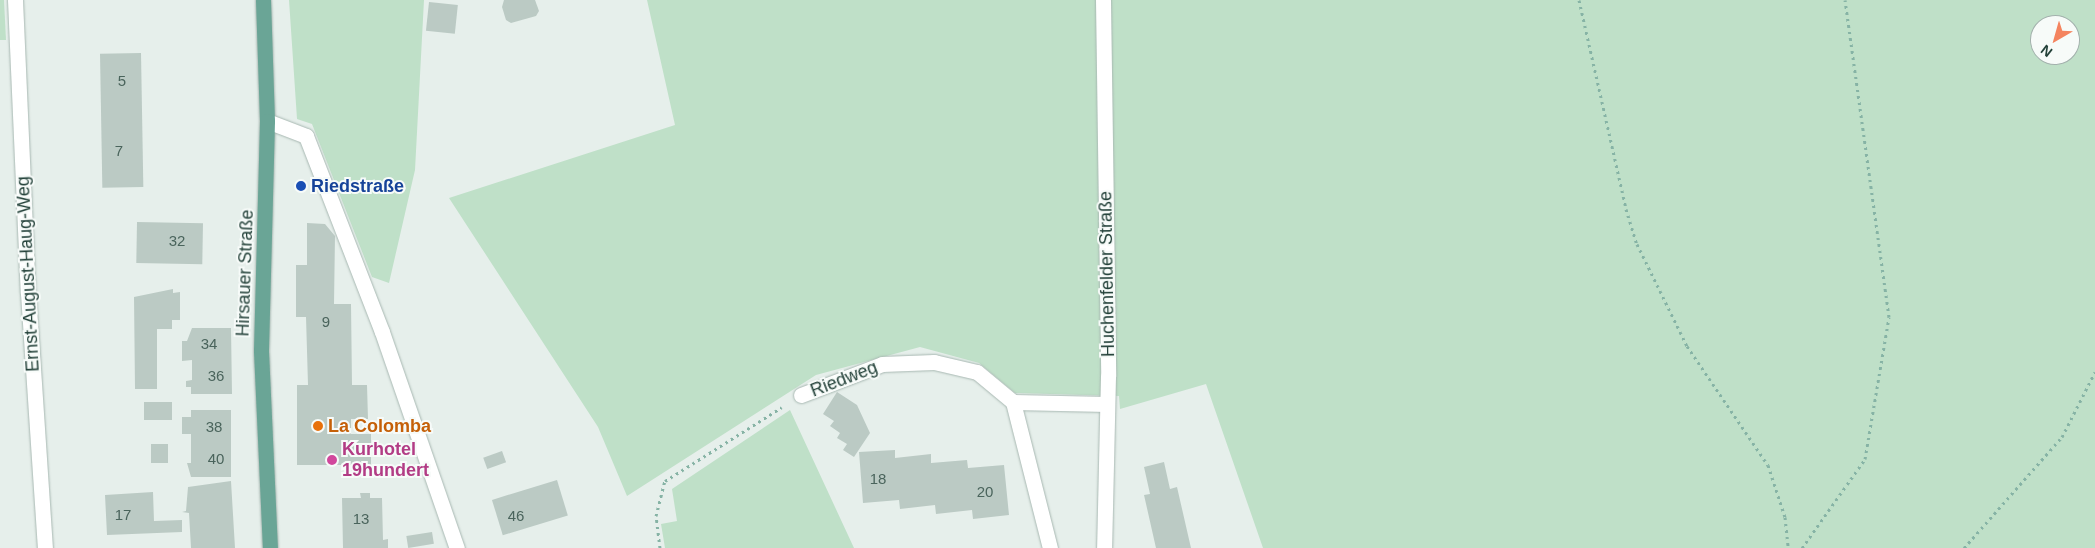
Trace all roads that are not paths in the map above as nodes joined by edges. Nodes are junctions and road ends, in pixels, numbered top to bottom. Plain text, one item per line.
1 (15, 0) edge
2 (263, 0) edge
3 (1103, 0) edge
4 (267, 121) junction
5 (801, 395) road end
6 (1012, 402) junction
7 (1108, 404) junction
8 (45, 548) edge
9 (270, 548) edge
10 (457, 548) edge
11 (1050, 548) edge
12 (1104, 548) edge

1 - 8 street, Ernst-August-Haug-Weg
2 - 4 main road, Hirsauer Straße
3 - 7 street, Huchenfelder Straße
4 - 9 main road, Hirsauer Straße
4 - 10 street
5 - 6 street, Riedweg
6 - 7 street
6 - 11 street
7 - 12 street, Huchenfelder Straße

